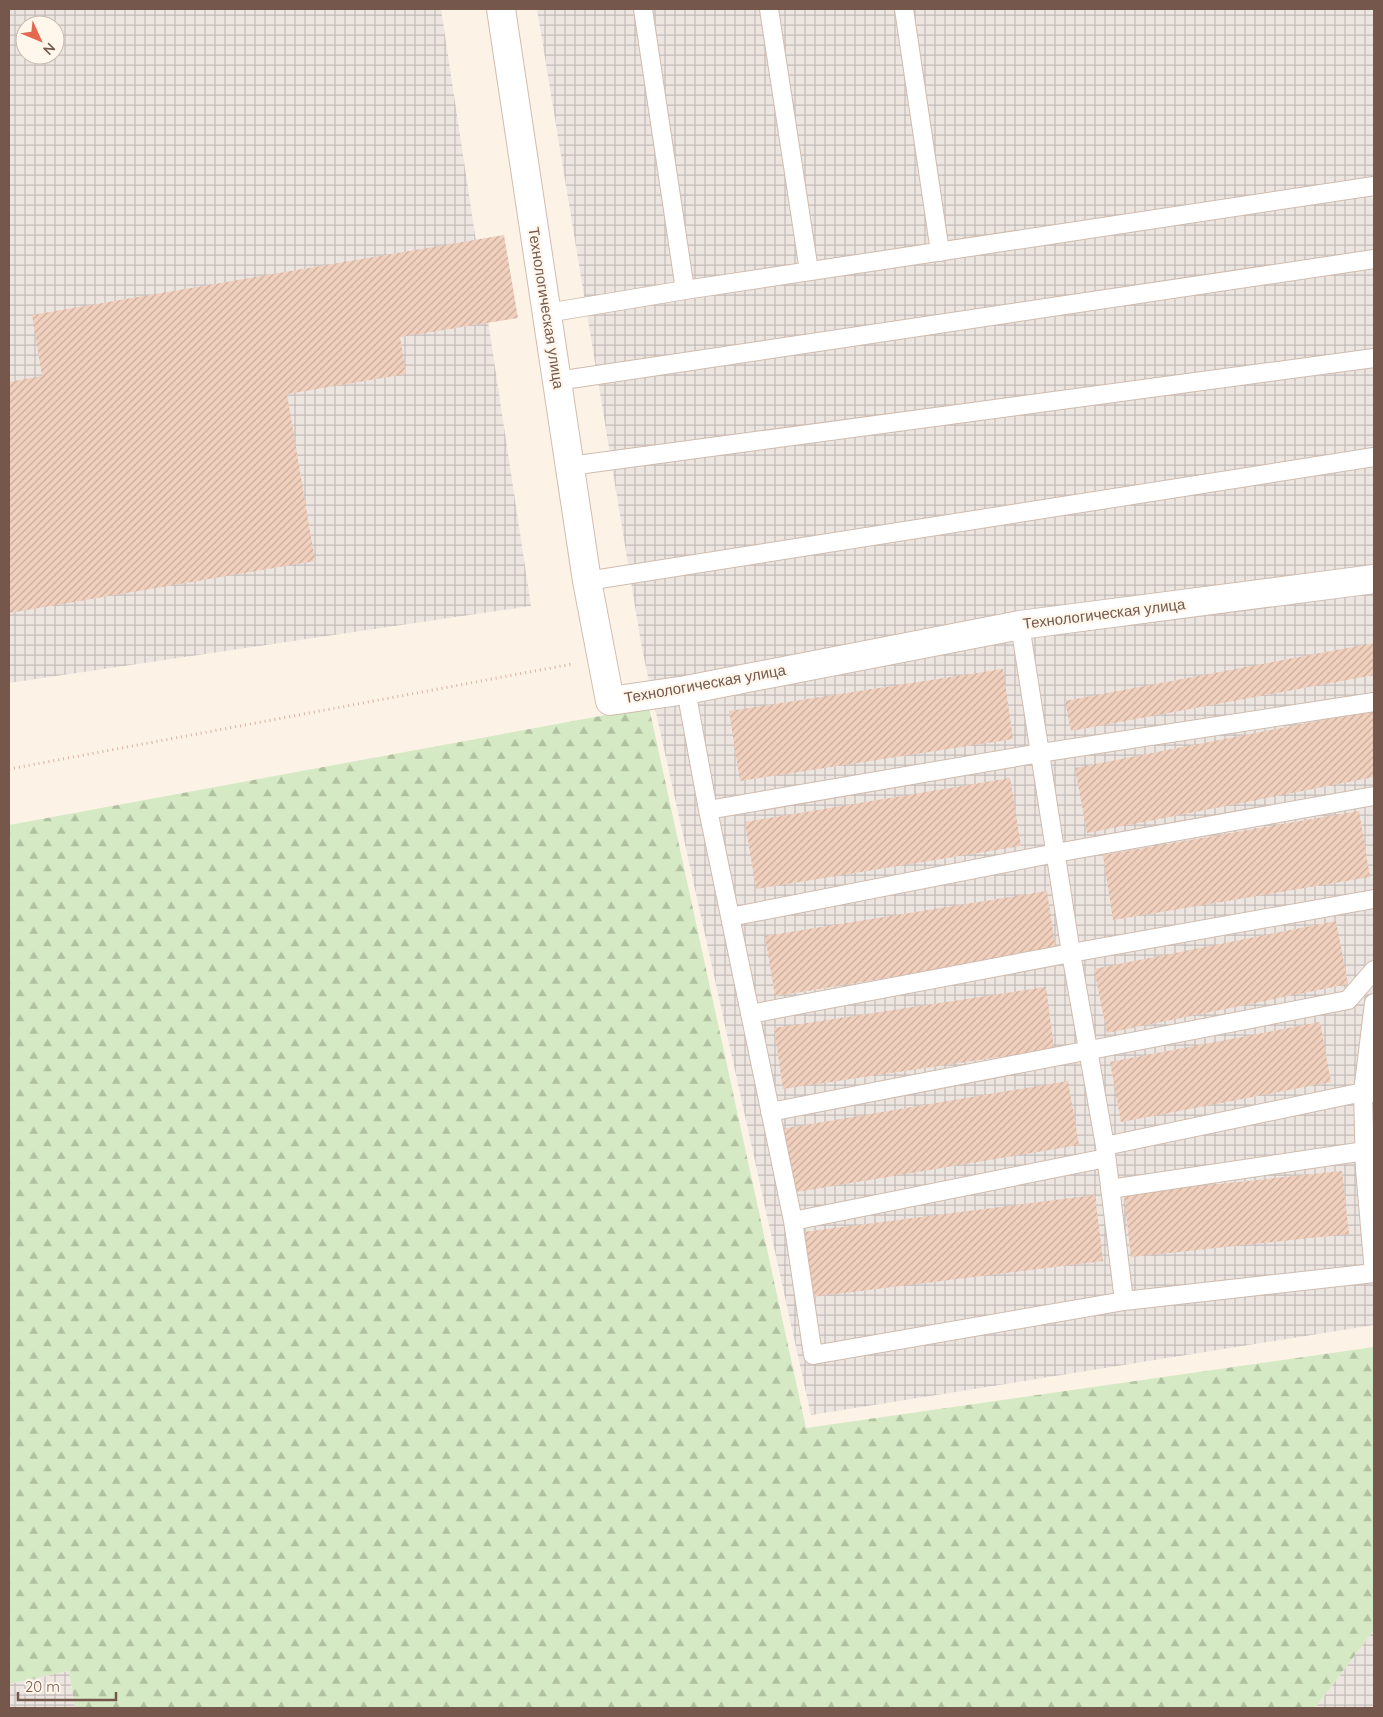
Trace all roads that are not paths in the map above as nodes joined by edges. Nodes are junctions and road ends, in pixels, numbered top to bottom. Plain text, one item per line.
1 (501, 9) edge
2 (643, 9) edge
3 (769, 9) edge
4 (904, 9) edge
5 (1374, 186) edge
6 (940, 252) junction
7 (1374, 259) edge
8 (809, 271) junction
9 (685, 290) junction
10 (547, 313) junction
11 (1374, 358) edge
12 (557, 380) junction
13 (1374, 457) edge
14 (570, 466) junction
15 (1374, 579) edge
16 (587, 580) junction
17 (1020, 625) junction
18 (686, 690) junction
19 (1374, 702) edge
20 (1040, 753) junction
21 (1374, 796) edge
22 (708, 810) junction
23 (1056, 853) junction
24 (1374, 899) edge
25 (730, 917) junction
26 (1071, 953) junction
27 (1374, 970) edge
28 (1374, 1003) edge
29 (750, 1014) junction
30 (1089, 1050) junction
31 (1369, 1092) edge
32 (770, 1112) junction
33 (1364, 1151) junction
34 (1106, 1152) junction
35 (1110, 1189) junction
36 (793, 1221) junction
37 (1374, 1273) edge
38 (1124, 1301) junction

1 - 10 street, Технологическая улица
2 - 9 lane
3 - 8 lane
4 - 6 lane
5 - 6 lane
6 - 8 lane
7 - 12 lane
8 - 9 lane
9 - 10 lane
10 - 12 street, Технологическая улица
11 - 14 lane
12 - 14 street, Технологическая улица
13 - 16 lane
14 - 16 street, Технологическая улица
15 - 17 street, Технологическая улица
16 - 18 street, Технологическая улица
17 - 18 street, Технологическая улица
17 - 20 lane
18 - 22 lane
19 - 20 lane
20 - 22 lane
20 - 23 lane
21 - 23 lane
22 - 25 lane
23 - 25 lane
23 - 26 lane
24 - 26 lane
25 - 29 lane
26 - 29 lane
26 - 30 lane
27 - 30 lane
28 - 31 lane
29 - 32 lane
30 - 32 lane
30 - 34 lane
31 - 33 lane
31 - 34 lane
32 - 36 lane
33 - 35 lane
33 - 37 lane
34 - 35 lane
34 - 36 lane
35 - 38 lane
36 - 38 lane
37 - 38 lane

